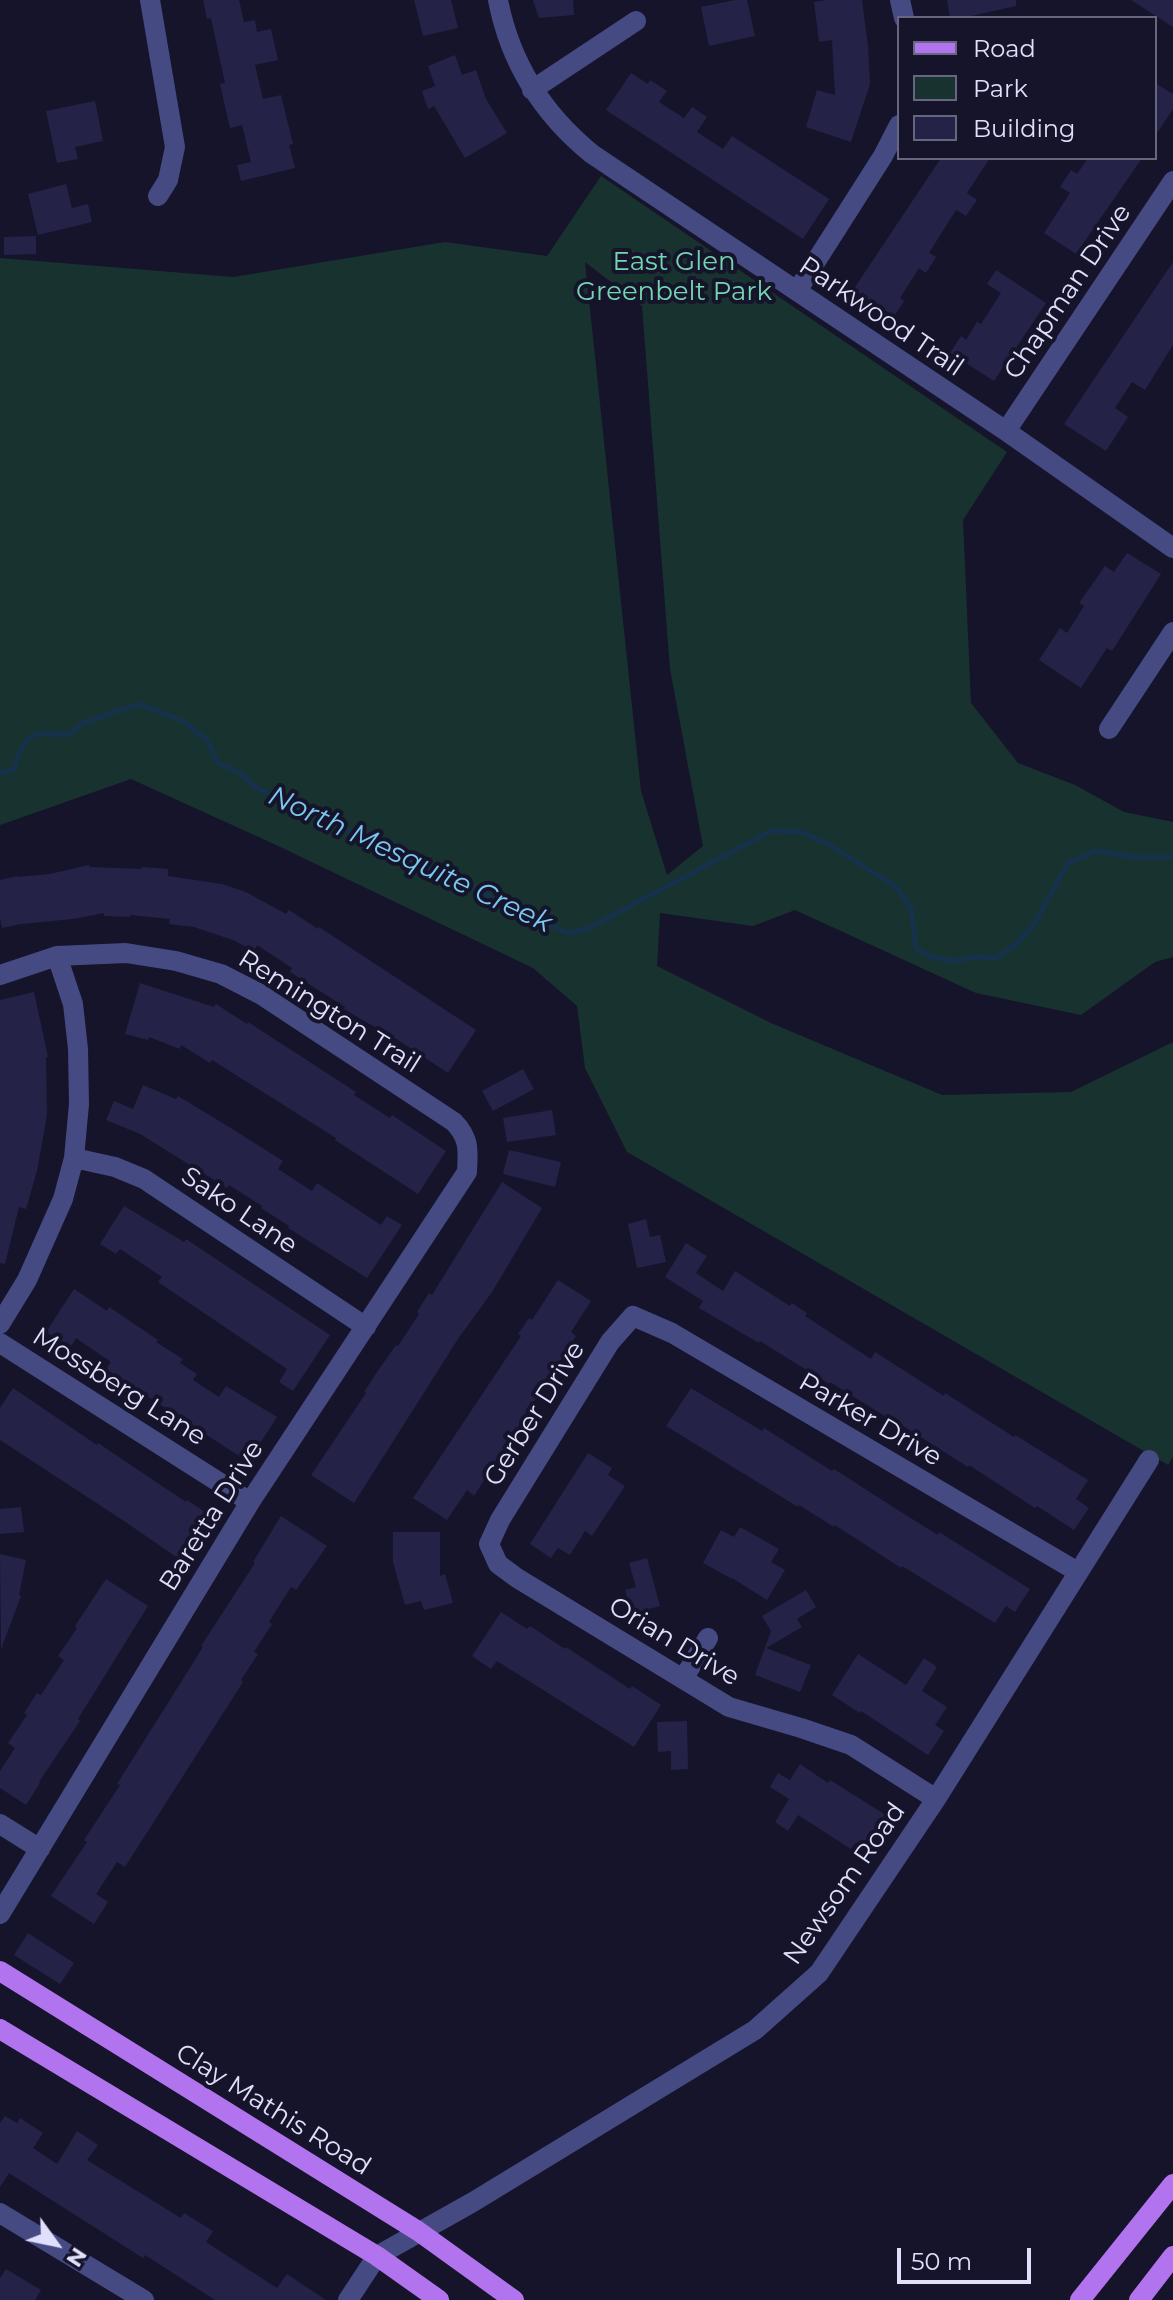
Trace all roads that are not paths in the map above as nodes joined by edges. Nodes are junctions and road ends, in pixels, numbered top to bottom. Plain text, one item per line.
1 (150, 0) edge
2 (498, 0) edge
3 (636, 21) dead end
4 (532, 90) junction
5 (897, 129) edge
6 (1173, 181) edge
7 (158, 196) dead end
8 (797, 291) junction
9 (1006, 431) junction
10 (1173, 548) edge
11 (1173, 632) edge
12 (1109, 729) dead end
13 (57, 956) junction
14 (0, 975) edge
15 (468, 1148) joint
16 (74, 1158) junction
17 (633, 1316) joint
18 (0, 1324) edge
19 (366, 1327) junction
20 (0, 1343) edge
21 (1149, 1460) dead end
22 (250, 1502) junction
23 (489, 1544) joint
24 (1078, 1572) junction
25 (708, 1638) dead end
26 (683, 1679) junction
27 (936, 1799) junction
28 (0, 1824) edge
29 (40, 1849) junction
30 (0, 1914) edge
31 (0, 1971) edge
32 (0, 2029) edge
33 (1173, 2184) edge
34 (0, 2213) edge
35 (418, 2231) junction
36 (377, 2256) junction
37 (1173, 2256) edge
38 (144, 2300) edge
39 (348, 2300) edge
40 (439, 2300) edge
41 (514, 2300) edge
42 (1080, 2300) edge
43 (1139, 2300) edge

1 - 7 street
2 - 4 street, Parkwood Trail
3 - 4 street
4 - 8 street, Parkwood Trail
5 - 8 street
6 - 9 street, Chapman Drive
8 - 9 street, Parkwood Trail
9 - 10 street, Parkwood Trail
11 - 12 street
13 - 14 street, Remington Trail
13 - 15 street, Remington Trail
13 - 16 street
15 - 19 street, Baretta Drive
16 - 18 street
16 - 19 street, Sako Lane
17 - 23 street, Gerber Drive
17 - 24 street, Parker Drive
19 - 22 street, Baretta Drive
20 - 22 street, Mossberg Lane
21 - 24 street, Newsom Road
22 - 29 street, Baretta Drive
23 - 26 street, Orian Drive
24 - 27 street, Newsom Road
25 - 26 street
26 - 27 street, Orian Drive
27 - 35 street, Newsom Road
28 - 29 street
29 - 30 street, Baretta Drive
31 - 35 main road, Clay Mathis Road
32 - 36 main road
33 - 42 main road
34 - 38 street
35 - 36 street, Newsom Road
35 - 41 main road, Clay Mathis Road
36 - 39 street, Newsom Road
36 - 40 main road
37 - 43 main road

